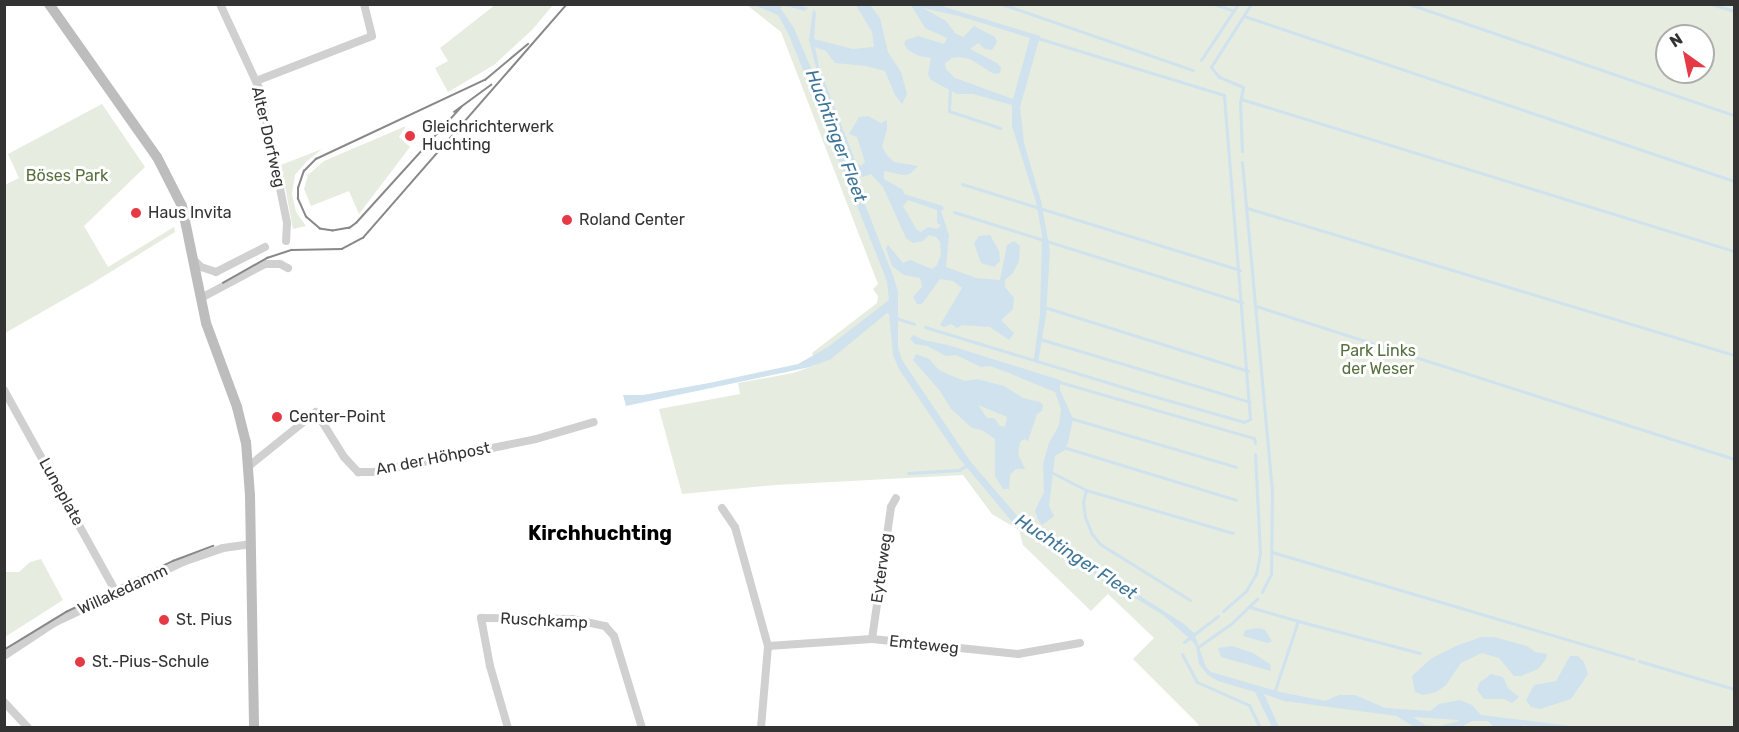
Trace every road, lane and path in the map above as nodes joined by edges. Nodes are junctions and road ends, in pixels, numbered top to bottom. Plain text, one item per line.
1 (49, 4) edge
2 (220, 4) edge
3 (364, 4) edge
4 (256, 81) junction
5 (286, 241) dead end
6 (265, 247) dead end
7 (194, 260) junction
8 (288, 268) dead end
9 (201, 298) junction
10 (4, 390) edge
11 (594, 422) dead end
12 (249, 466) junction
13 (896, 498) dead end
14 (722, 508) dead end
15 (250, 544) junction
16 (117, 594) junction
17 (872, 639) junction
18 (1080, 643) dead end
19 (768, 646) junction
20 (4, 656) edge
21 (4, 702) edge
22 (28, 728) edge
23 (254, 728) edge
24 (508, 728) edge
25 (642, 728) edge
26 (761, 728) edge

1 - 7 main road
2 - 4 street, Alter Dorfweg
3 - 4 street
4 - 5 street, Alter Dorfweg
6 - 7 street
7 - 9 main road
8 - 9 street
9 - 12 main road
10 - 16 street, Luneplate
11 - 12 street, An der Höhpost
12 - 15 main road
13 - 17 street, Eyterweg
14 - 19 street
15 - 16 street, Willakedamm
15 - 23 main road
16 - 20 street, Willakedamm
17 - 18 street, Emteweg
17 - 19 street, Emteweg
19 - 26 street
21 - 22 street
24 - 25 street, Ruschkamp

